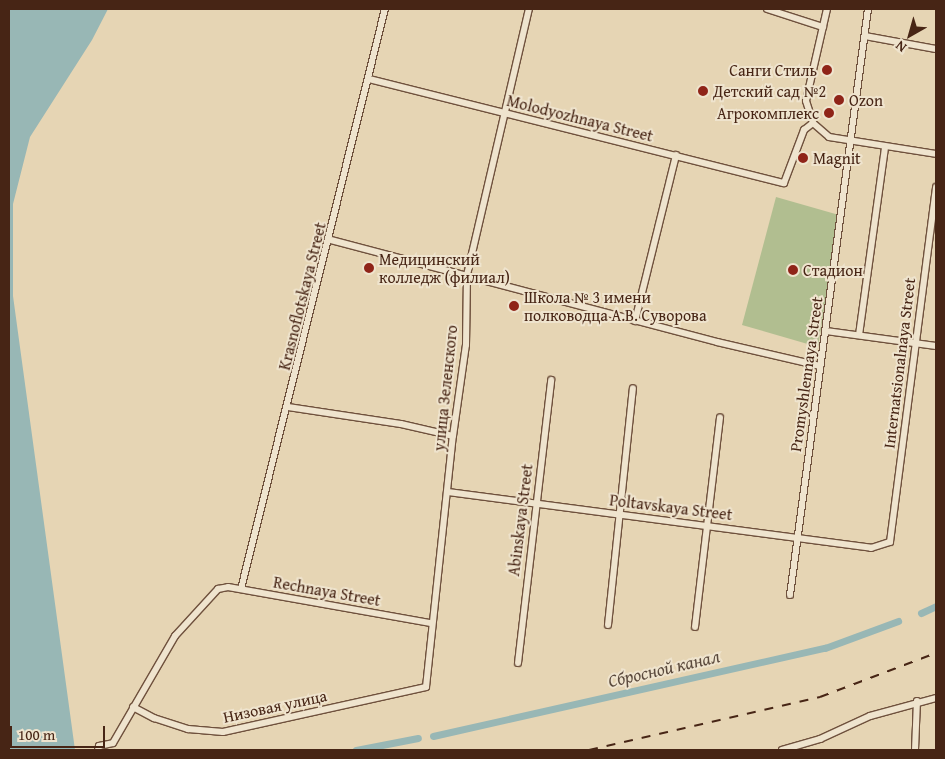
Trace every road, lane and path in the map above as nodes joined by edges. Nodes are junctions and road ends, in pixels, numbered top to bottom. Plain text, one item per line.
1 (386, 9) edge
2 (529, 9) edge
3 (767, 9) edge
4 (827, 9) edge
5 (868, 9) edge
6 (823, 27) junction
7 (865, 36) junction
8 (936, 49) edge
9 (369, 79) junction
10 (505, 114) junction
11 (813, 123) junction
12 (849, 141) junction
13 (885, 147) junction
14 (936, 154) edge
15 (676, 155) junction
16 (936, 187) edge
17 (331, 240) junction
18 (467, 275) junction
19 (634, 321) junction
20 (826, 331) junction
21 (859, 335) junction
22 (916, 343) junction
23 (936, 346) edge
24 (820, 366) junction
25 (551, 380) dead end
26 (634, 388) dead end
27 (288, 407) junction
28 (720, 417) dead end
29 (453, 436) junction
30 (448, 492) junction
31 (535, 504) junction
32 (620, 515) junction
33 (709, 526) junction
34 (798, 536) junction
35 (890, 542) joint
36 (241, 589) junction
37 (790, 595) dead end
38 (431, 624) junction
39 (608, 625) dead end
40 (695, 627) dead end
41 (518, 663) dead end
42 (426, 687) joint
43 (936, 698) edge
44 (917, 701) junction
45 (133, 707) junction
46 (98, 750) edge
47 (782, 750) edge
48 (915, 750) edge

1 - 9 street, Krasnoflotskaya Street
2 - 10 street, улица Зеленского
3 - 6 street
4 - 6 street
5 - 7 street, Promyshlennaya Street
6 - 11 street
7 - 8 street
7 - 12 street, Promyshlennaya Street
9 - 10 street, Molodyozhnaya Street
9 - 17 street, Krasnoflotskaya Street
10 - 15 street, Molodyozhnaya Street
10 - 18 street, улица Зеленского
11 - 12 street
11 - 15 street, Molodyozhnaya Street
12 - 13 street
12 - 20 street, Promyshlennaya Street
13 - 14 street
13 - 21 street
15 - 19 street
16 - 22 street, Internatsionalnaya Street
17 - 18 street
17 - 27 street, Krasnoflotskaya Street
18 - 19 street
18 - 29 street, улица Зеленского
19 - 24 street
20 - 21 street
20 - 24 street, Promyshlennaya Street
21 - 22 street
22 - 23 street
22 - 35 street, Internatsionalnaya Street
24 - 34 street, Promyshlennaya Street
25 - 31 street, Abinskaya Street
26 - 32 street
27 - 29 street
27 - 36 street, Krasnoflotskaya Street
28 - 33 street
29 - 30 street, улица Зеленского
30 - 31 street, Poltavskaya Street
30 - 38 street, улица Зеленского
31 - 32 street, Poltavskaya Street
31 - 41 street, Abinskaya Street
32 - 33 street, Poltavskaya Street
32 - 39 street
33 - 34 street, Poltavskaya Street
33 - 40 street
34 - 35 street, Poltavskaya Street
34 - 37 street, Promyshlennaya Street
36 - 38 street, Rechnaya Street
36 - 45 street, Rechnaya Street
38 - 42 street, улица Зеленского
42 - 45 street, Низовая улица
43 - 44 street
44 - 47 street
44 - 48 street
45 - 46 street

